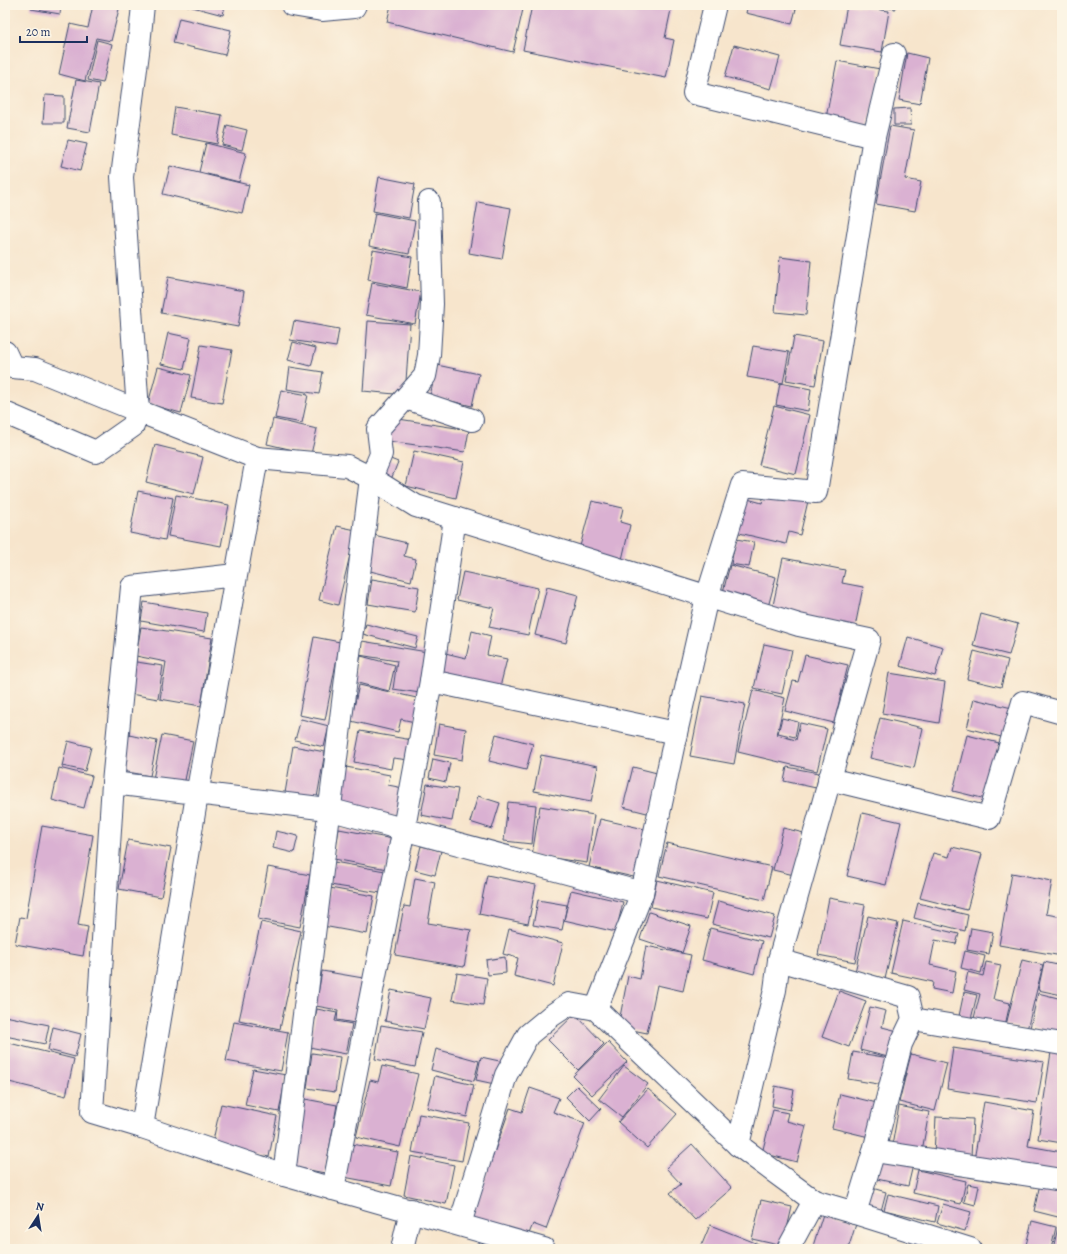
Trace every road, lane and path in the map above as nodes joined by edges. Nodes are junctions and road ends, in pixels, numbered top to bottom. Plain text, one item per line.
1 (143, 5) edge
2 (292, 5) edge
3 (355, 5) edge
4 (715, 5) edge
5 (894, 54) dead end
6 (874, 137) junction
7 (429, 202) dead end
8 (5, 352) edge
9 (406, 398) junction
10 (138, 411) junction
11 (5, 413) edge
12 (472, 420) dead end
13 (257, 458) junction
14 (371, 478) junction
15 (454, 518) junction
16 (235, 575) junction
17 (707, 597) junction
18 (431, 681) junction
19 (1062, 713) edge
20 (676, 733) junction
21 (829, 780) junction
22 (113, 783) junction
23 (197, 795) junction
24 (328, 809) junction
25 (404, 828) junction
26 (642, 893) junction
27 (779, 960) junction
28 (596, 1010) junction
29 (913, 1019) junction
30 (1062, 1044) edge
31 (142, 1127) junction
32 (738, 1145) junction
33 (874, 1151) junction
34 (284, 1175) junction
35 (1062, 1180) edge
36 (333, 1188) junction
37 (814, 1201) junction
38 (411, 1210) junction
39 (855, 1213) junction
40 (460, 1224) junction
41 (402, 1249) edge
42 (544, 1249) edge
43 (788, 1249) edge
44 (970, 1249) edge

1 - 10 street
2 - 3 street
4 - 6 street
5 - 6 street
6 - 17 street
7 - 9 street
8 - 10 street
9 - 12 street
9 - 14 street
10 - 11 street
10 - 13 street
13 - 14 street
13 - 16 street
14 - 15 street
14 - 24 street
15 - 17 street
15 - 18 street
16 - 22 street
16 - 23 street
17 - 20 street
17 - 21 street
18 - 20 street
18 - 25 street
19 - 21 street
20 - 26 street
21 - 27 street
22 - 23 street
22 - 31 street
23 - 24 street
23 - 31 street
24 - 25 street
24 - 34 street
25 - 26 street
25 - 36 street
26 - 28 street
27 - 29 street
27 - 32 street
28 - 32 street
28 - 40 street
29 - 30 street
29 - 33 street
31 - 34 street
32 - 37 street
33 - 35 street
33 - 39 street
34 - 36 street
36 - 38 street
37 - 39 street
37 - 43 street
38 - 40 street
38 - 41 street
39 - 44 street
40 - 42 street

